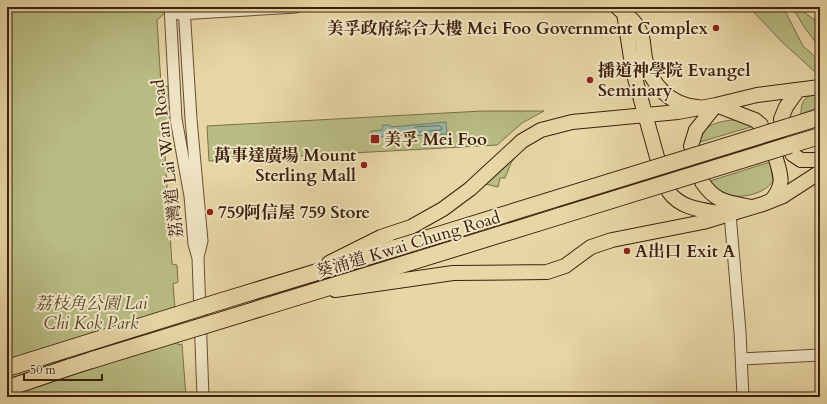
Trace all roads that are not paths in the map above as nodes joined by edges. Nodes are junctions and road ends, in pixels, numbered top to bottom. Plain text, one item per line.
1 (296, 7) edge
2 (185, 10) edge
3 (620, 10) edge
4 (170, 11) edge
5 (820, 87) edge
6 (798, 90) junction
7 (711, 106) junction
8 (646, 116) junction
9 (819, 117) edge
10 (782, 119) dead end
11 (761, 125) dead end
12 (820, 136) edge
13 (691, 146) dead end
14 (792, 154) dead end
15 (657, 157) dead end
16 (776, 159) dead end
17 (820, 160) edge
18 (820, 172) edge
19 (702, 182) dead end
20 (669, 192) dead end
21 (770, 201) junction
22 (754, 207) junction
23 (730, 214) junction
24 (198, 258) junction
25 (304, 276) junction
26 (310, 294) junction
27 (820, 355) edge
28 (742, 359) junction
29 (7, 368) edge
30 (7, 388) edge
31 (203, 397) edge
32 (744, 397) edge

1 - 2 street
2 - 4 street
2 - 24 street, 荔灣道 Lai Wan Road
3 - 7 main road
3 - 8 main road
4 - 24 street, 荔灣道 Lai Wan Road
5 - 6 main road
6 - 7 main road
6 - 10 main road
7 - 8 main road
7 - 11 main road
7 - 13 main road
8 - 15 main road
8 - 25 main road
9 - 25 highway, 葵涌道 Kwai Chung Road, bridge
12 - 26 highway, 葵涌道 Kwai Chung Road, bridge
14 - 17 main road
16 - 21 main road
18 - 21 main road
19 - 22 main road
20 - 23 main road
21 - 22 main road
22 - 23 main road
23 - 26 main road
23 - 28 street
24 - 31 street, 荔灣道 Lai Wan Road
25 - 29 highway, 葵涌道 Kwai Chung Road, bridge
26 - 30 highway, 葵涌道 Kwai Chung Road, bridge
27 - 28 street
28 - 32 street

